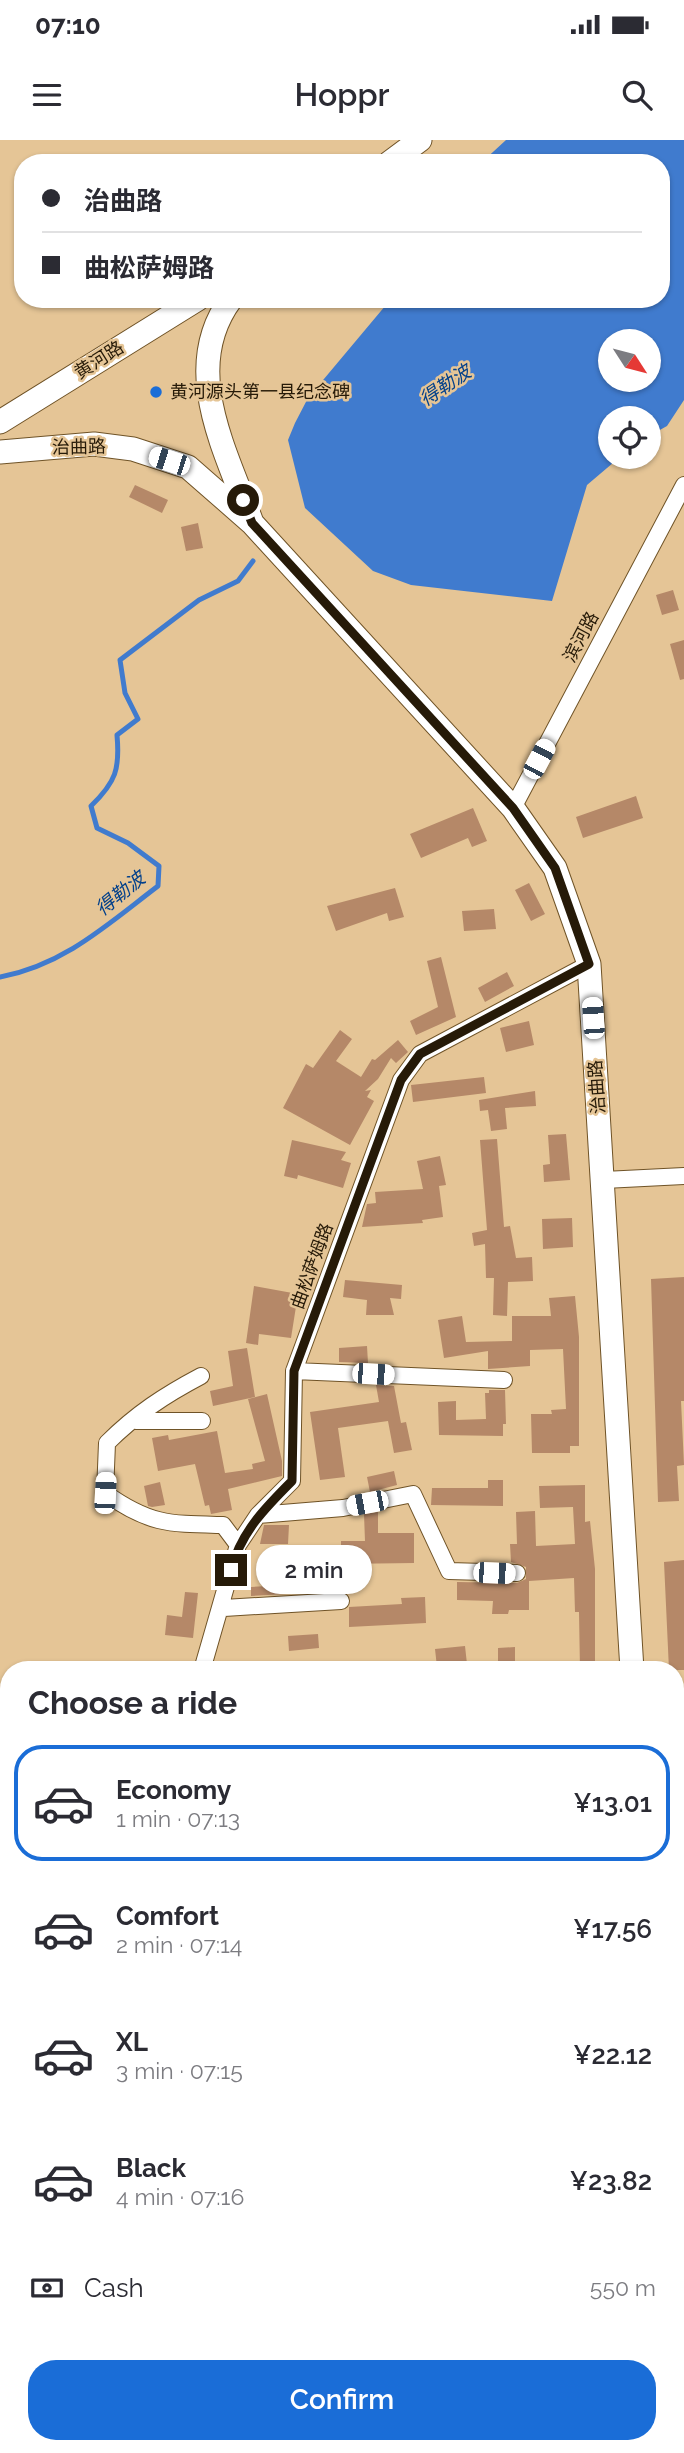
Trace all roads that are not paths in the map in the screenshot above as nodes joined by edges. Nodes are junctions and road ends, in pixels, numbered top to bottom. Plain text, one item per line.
1 (420, 140) edge
2 (401, 154) edge
3 (184, 308) edge
4 (225, 308) edge
5 (0, 422) edge
6 (0, 452) edge
7 (684, 485) edge
8 (252, 523) junction
9 (513, 808) junction
10 (589, 964) junction
11 (684, 1176) edge
12 (604, 1180) junction
13 (294, 1371) junction
14 (201, 1376) dead end
15 (504, 1380) dead end
16 (202, 1420) dead end
17 (136, 1421) dead end
18 (258, 1515) junction
19 (238, 1545) junction
20 (517, 1573) dead end
21 (341, 1601) dead end
22 (224, 1608) dead end
23 (205, 1661) edge
24 (631, 1661) edge

1 - 2 main road
3 - 5 main road, 黄河路
4 - 8 main road
6 - 8 main road, 治曲路
7 - 9 street, 滨河路
8 - 9 main road, 治曲路
9 - 10 main road, 治曲路
10 - 12 main road, 治曲路
10 - 13 street, 曲松萨姆路
11 - 12 street
12 - 24 main road, 治曲路
13 - 15 street
13 - 18 street, 曲松萨姆路
14 - 19 street
16 - 17 street
18 - 19 street, 曲松萨姆路
18 - 20 street
19 - 23 street, 曲松萨姆路
21 - 22 street

